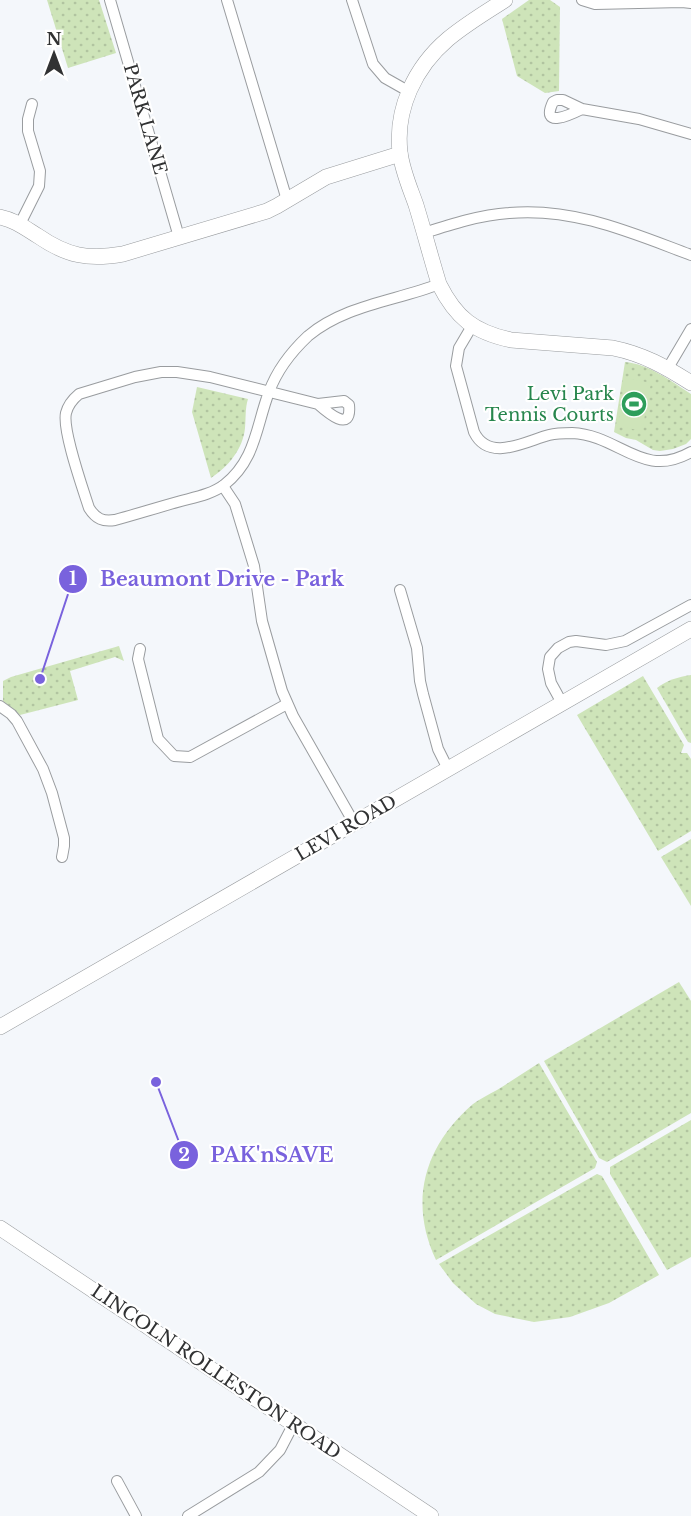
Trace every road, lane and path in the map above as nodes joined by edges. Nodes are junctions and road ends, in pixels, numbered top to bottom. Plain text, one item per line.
1 (110, 0) edge
2 (227, 0) edge
3 (352, 0) edge
4 (505, 0) edge
5 (582, 0) edge
6 (691, 3) edge
7 (408, 91) junction
8 (32, 104) dead end
9 (582, 109) dead end
10 (691, 134) edge
11 (400, 154) junction
12 (287, 200) junction
13 (0, 217) edge
14 (20, 224) junction
15 (424, 233) junction
16 (179, 237) junction
17 (691, 255) edge
18 (439, 284) junction
19 (472, 326) junction
20 (691, 328) edge
21 (668, 368) junction
22 (691, 383) edge
23 (269, 391) junction
24 (318, 404) dead end
25 (691, 452) edge
26 (224, 486) junction
27 (400, 590) dead end
28 (691, 604) edge
29 (691, 629) edge
30 (140, 649) dead end
31 (562, 703) junction
32 (287, 704) junction
33 (0, 706) edge
34 (448, 769) junction
35 (354, 823) junction
36 (62, 857) dead end
37 (0, 1027) edge
38 (0, 1228) edge
39 (294, 1425) junction
40 (117, 1481) dead end
41 (136, 1516) edge
42 (188, 1516) edge
43 (431, 1516) edge

1 - 16 street, PARK LANE
2 - 12 street
3 - 7 street
4 - 7 main road
5 - 6 street
7 - 11 main road
8 - 14 street
9 - 10 street
11 - 12 main road
11 - 15 main road
12 - 16 main road
13 - 14 main road
14 - 16 main road
15 - 17 street
15 - 18 main road
18 - 19 main road
18 - 23 street
19 - 21 main road
19 - 25 street
20 - 21 street
21 - 22 main road
23 - 24 street
23 - 26 street
23 - 26 street
26 - 32 street
27 - 34 street
28 - 31 street
29 - 31 main road, LEVI ROAD
30 - 32 street
31 - 34 main road, LEVI ROAD
32 - 35 street
33 - 36 street
34 - 35 main road, LEVI ROAD
35 - 37 main road, LEVI ROAD
38 - 39 main road, LINCOLN ROLLESTON ROAD
39 - 42 street
39 - 43 main road, LINCOLN ROLLESTON ROAD
40 - 41 street

